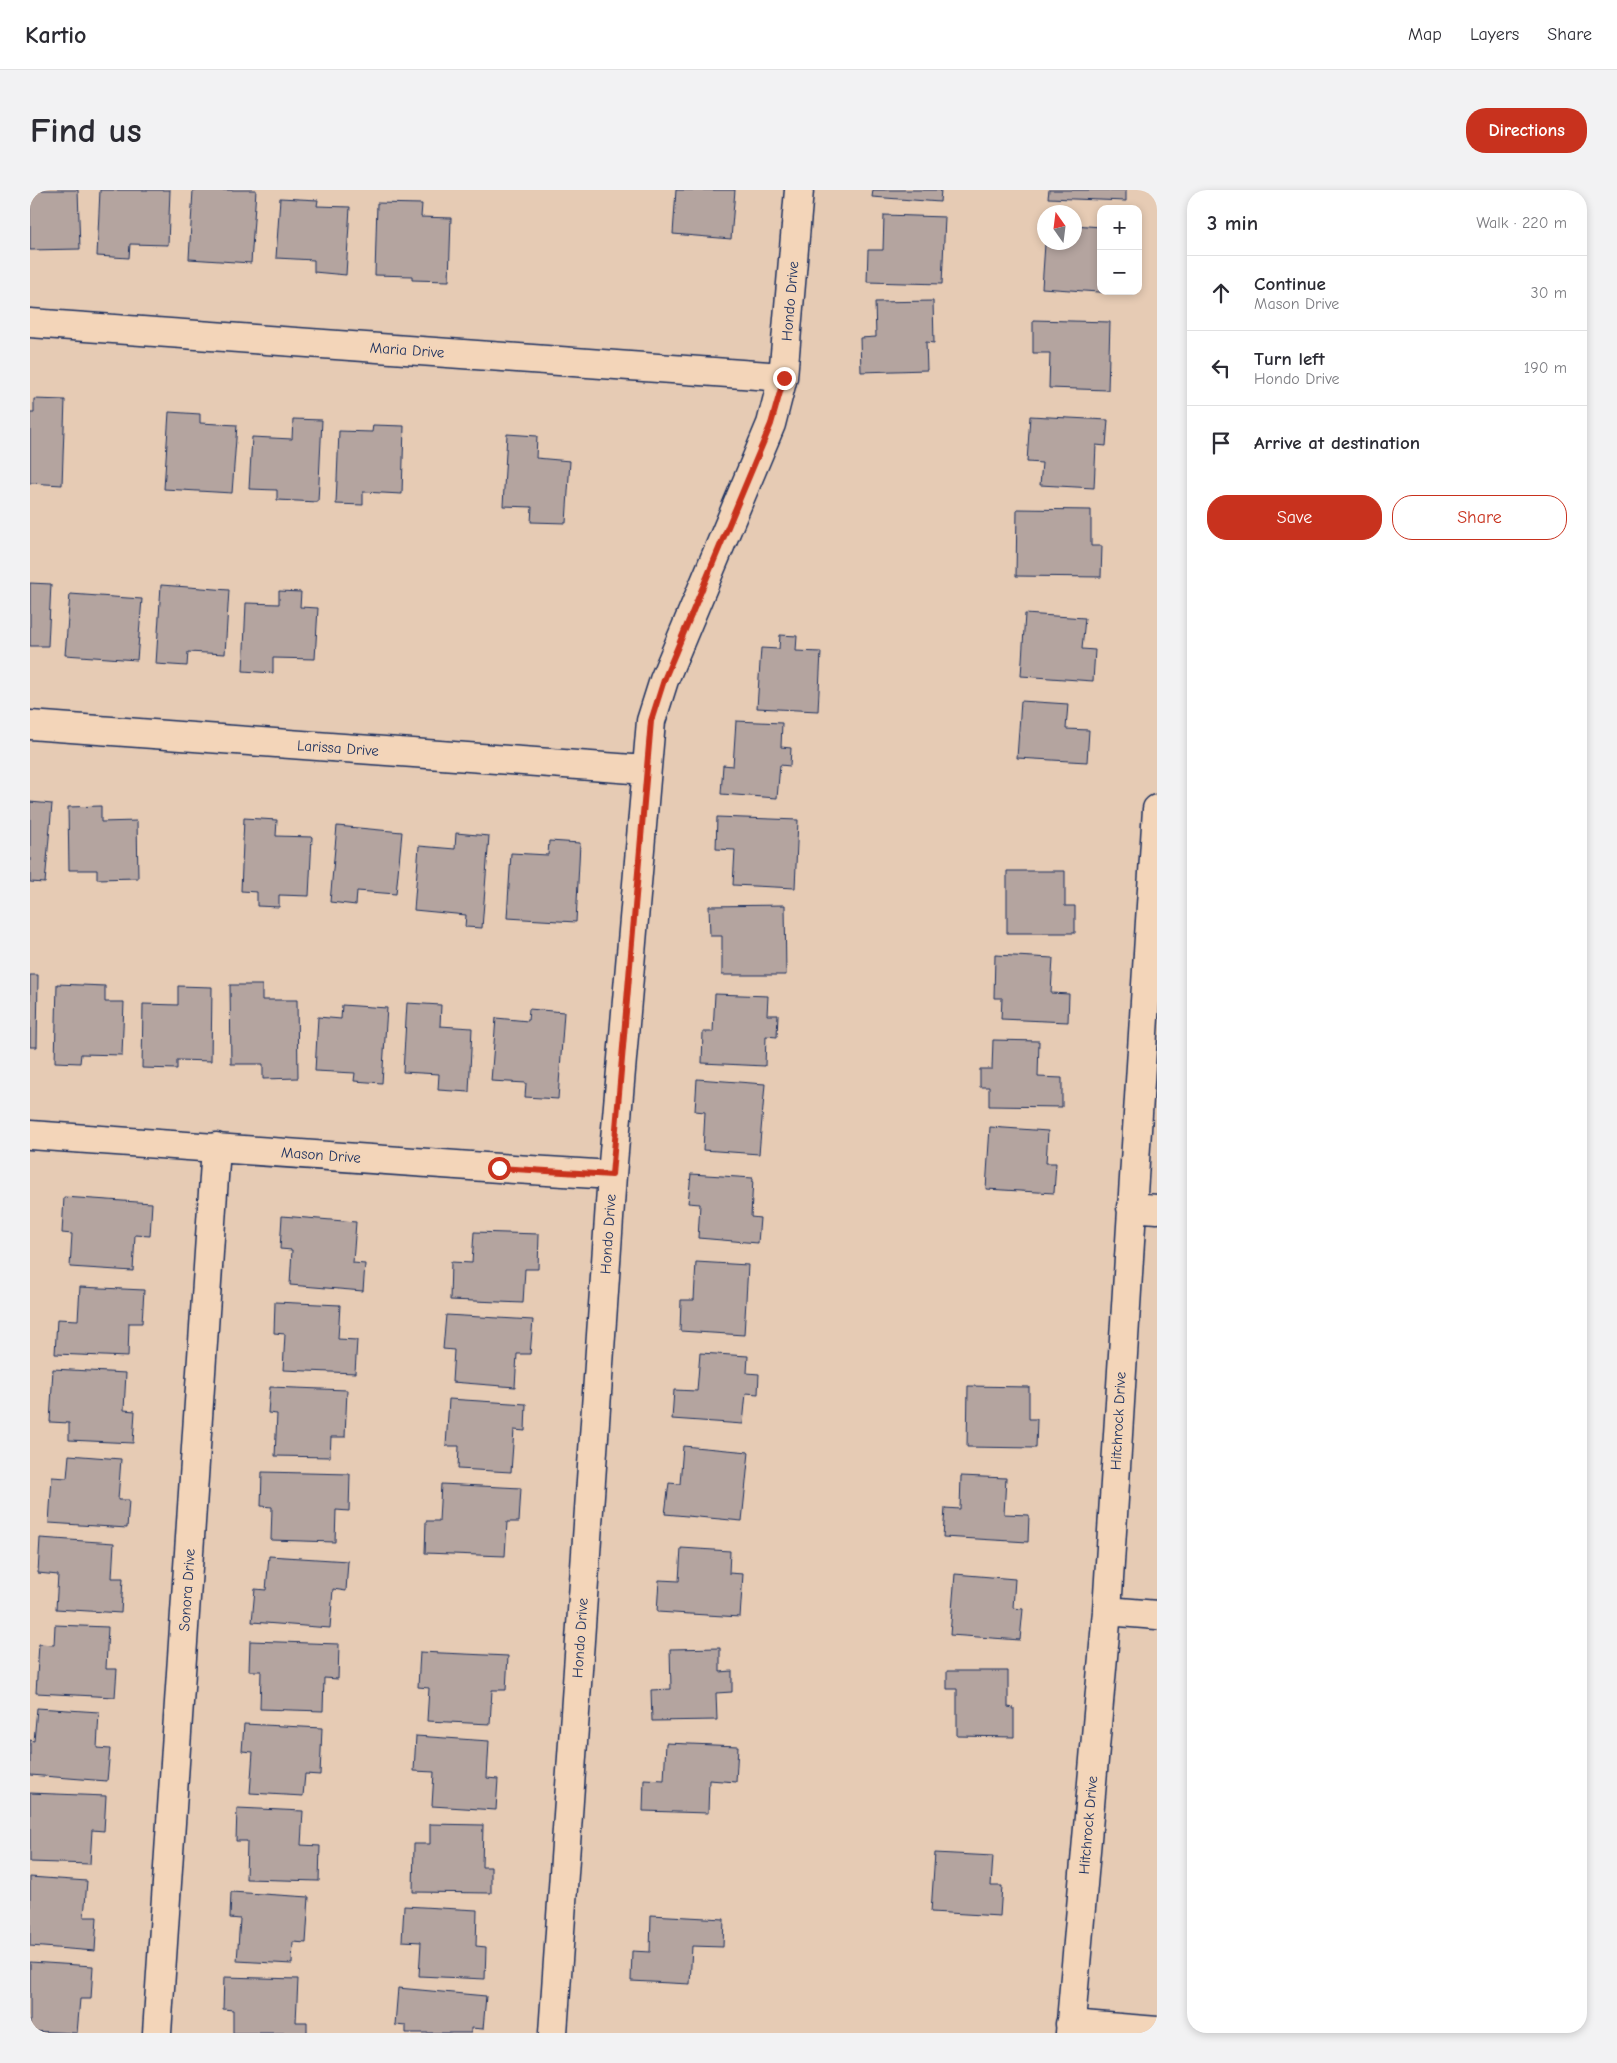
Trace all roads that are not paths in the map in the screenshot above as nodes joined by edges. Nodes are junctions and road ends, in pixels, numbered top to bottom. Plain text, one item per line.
1 (799, 190) edge
2 (30, 323) edge
3 (784, 378) junction
4 (30, 725) edge
5 (646, 770) junction
6 (1157, 809) edge
7 (30, 1134) edge
8 (216, 1147) junction
9 (612, 1175) junction
10 (1144, 1208) edge
11 (1107, 1611) junction
12 (1157, 1615) edge
13 (1070, 2029) edge
14 (1157, 2031) edge
15 (157, 2033) edge
16 (553, 2033) edge

1 - 3 street, Hondo Drive
2 - 3 street, Maria Drive
3 - 5 street, Hondo Drive
4 - 5 street, Larissa Drive
5 - 9 street, Hondo Drive
6 - 10 street, Hitchrock Drive
7 - 8 street, Mason Drive
8 - 9 street, Mason Drive
8 - 15 street, Sonora Drive
9 - 16 street, Hondo Drive
10 - 11 street, Hitchrock Drive
11 - 12 street
11 - 13 street, Hitchrock Drive
13 - 14 street

